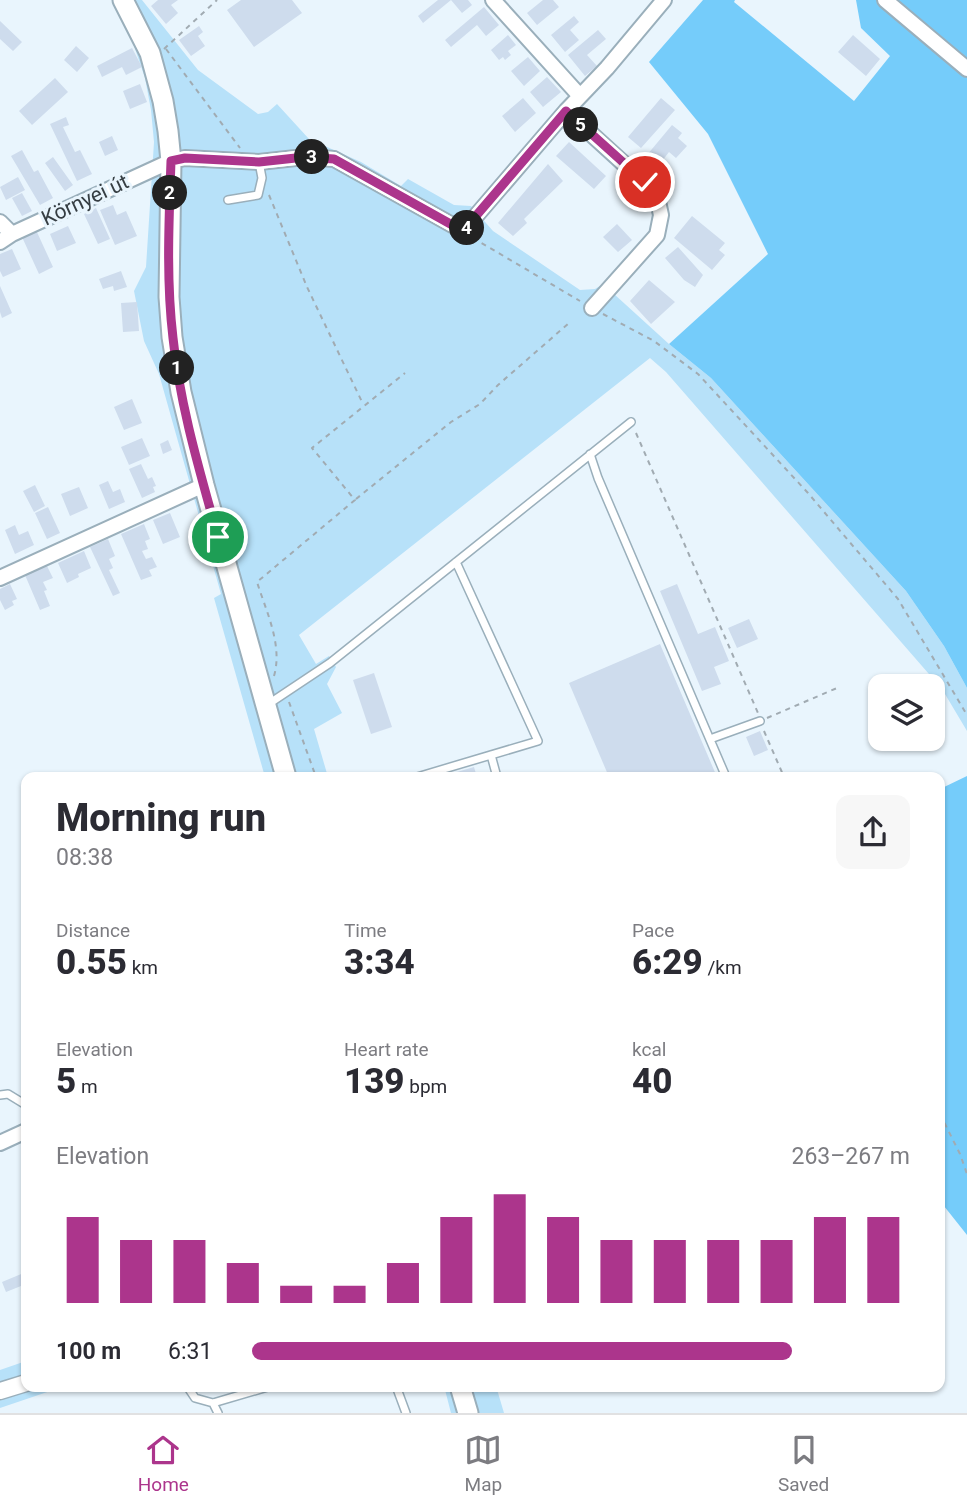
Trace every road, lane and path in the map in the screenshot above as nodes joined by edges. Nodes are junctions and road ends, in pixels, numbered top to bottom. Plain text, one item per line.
1 (123, 0) edge
2 (217, 0) edge
3 (493, 0) edge
4 (664, 0) edge
5 (885, 0) edge
6 (158, 51) junction
7 (967, 69) edge
8 (579, 95) junction
9 (566, 111) junction
10 (171, 161) junction
11 (255, 161) junction
12 (262, 178) junction
13 (228, 200) dead end
14 (0, 222) edge
15 (463, 231) junction
16 (6, 238) edge
17 (592, 309) junction
18 (569, 323) dead end
19 (405, 373) dead end
20 (364, 406) junction
21 (631, 422) joint
22 (590, 454) junction
23 (204, 485) junction
24 (355, 500) junction
25 (456, 562) junction
26 (0, 578) edge
27 (277, 648) dead end
28 (837, 688) dead end
29 (286, 692) junction
30 (266, 706) junction
31 (967, 715) edge
32 (760, 721) junction
33 (710, 739) junction
34 (492, 755) junction
35 (285, 772) edge
36 (314, 772) edge
37 (433, 772) edge
38 (496, 772) edge
39 (724, 772) edge
40 (782, 772) edge
41 (0, 1095) edge
42 (21, 1102) edge
43 (945, 1124) edge
44 (21, 1133) edge
45 (0, 1143) edge
46 (967, 1174) edge
47 (21, 1384) edge
48 (0, 1391) edge
49 (191, 1392) edge
50 (251, 1392) edge
51 (398, 1392) edge
52 (462, 1392) edge
53 (213, 1403) junction
54 (218, 1413) edge
55 (406, 1413) edge
56 (468, 1413) edge

1 - 6 main road
2 - 6 path
3 - 8 street
4 - 8 street
5 - 7 street
6 - 10 main road
6 - 11 path
8 - 9 street
9 - 15 street
9 - 17 street
10 - 11 street
10 - 16 street, Környei út
10 - 23 main road
11 - 12 lane
11 - 15 street
12 - 13 lane
12 - 20 path
14 - 16 street
15 - 17 path
17 - 31 path
18 - 24 path
19 - 20 path
20 - 24 path
21 - 22 lane
21 - 32 path
22 - 25 lane
22 - 33 lane
23 - 26 street
23 - 30 main road
24 - 27 path
25 - 29 lane
25 - 34 lane
28 - 32 path
29 - 30 lane
29 - 36 path
30 - 35 main road
32 - 33 lane
32 - 40 path
33 - 39 lane
34 - 37 lane
34 - 38 lane
41 - 42 lane
43 - 46 path
44 - 45 street
47 - 48 street
49 - 53 lane
50 - 53 lane
51 - 55 lane
52 - 56 main road
53 - 54 lane

